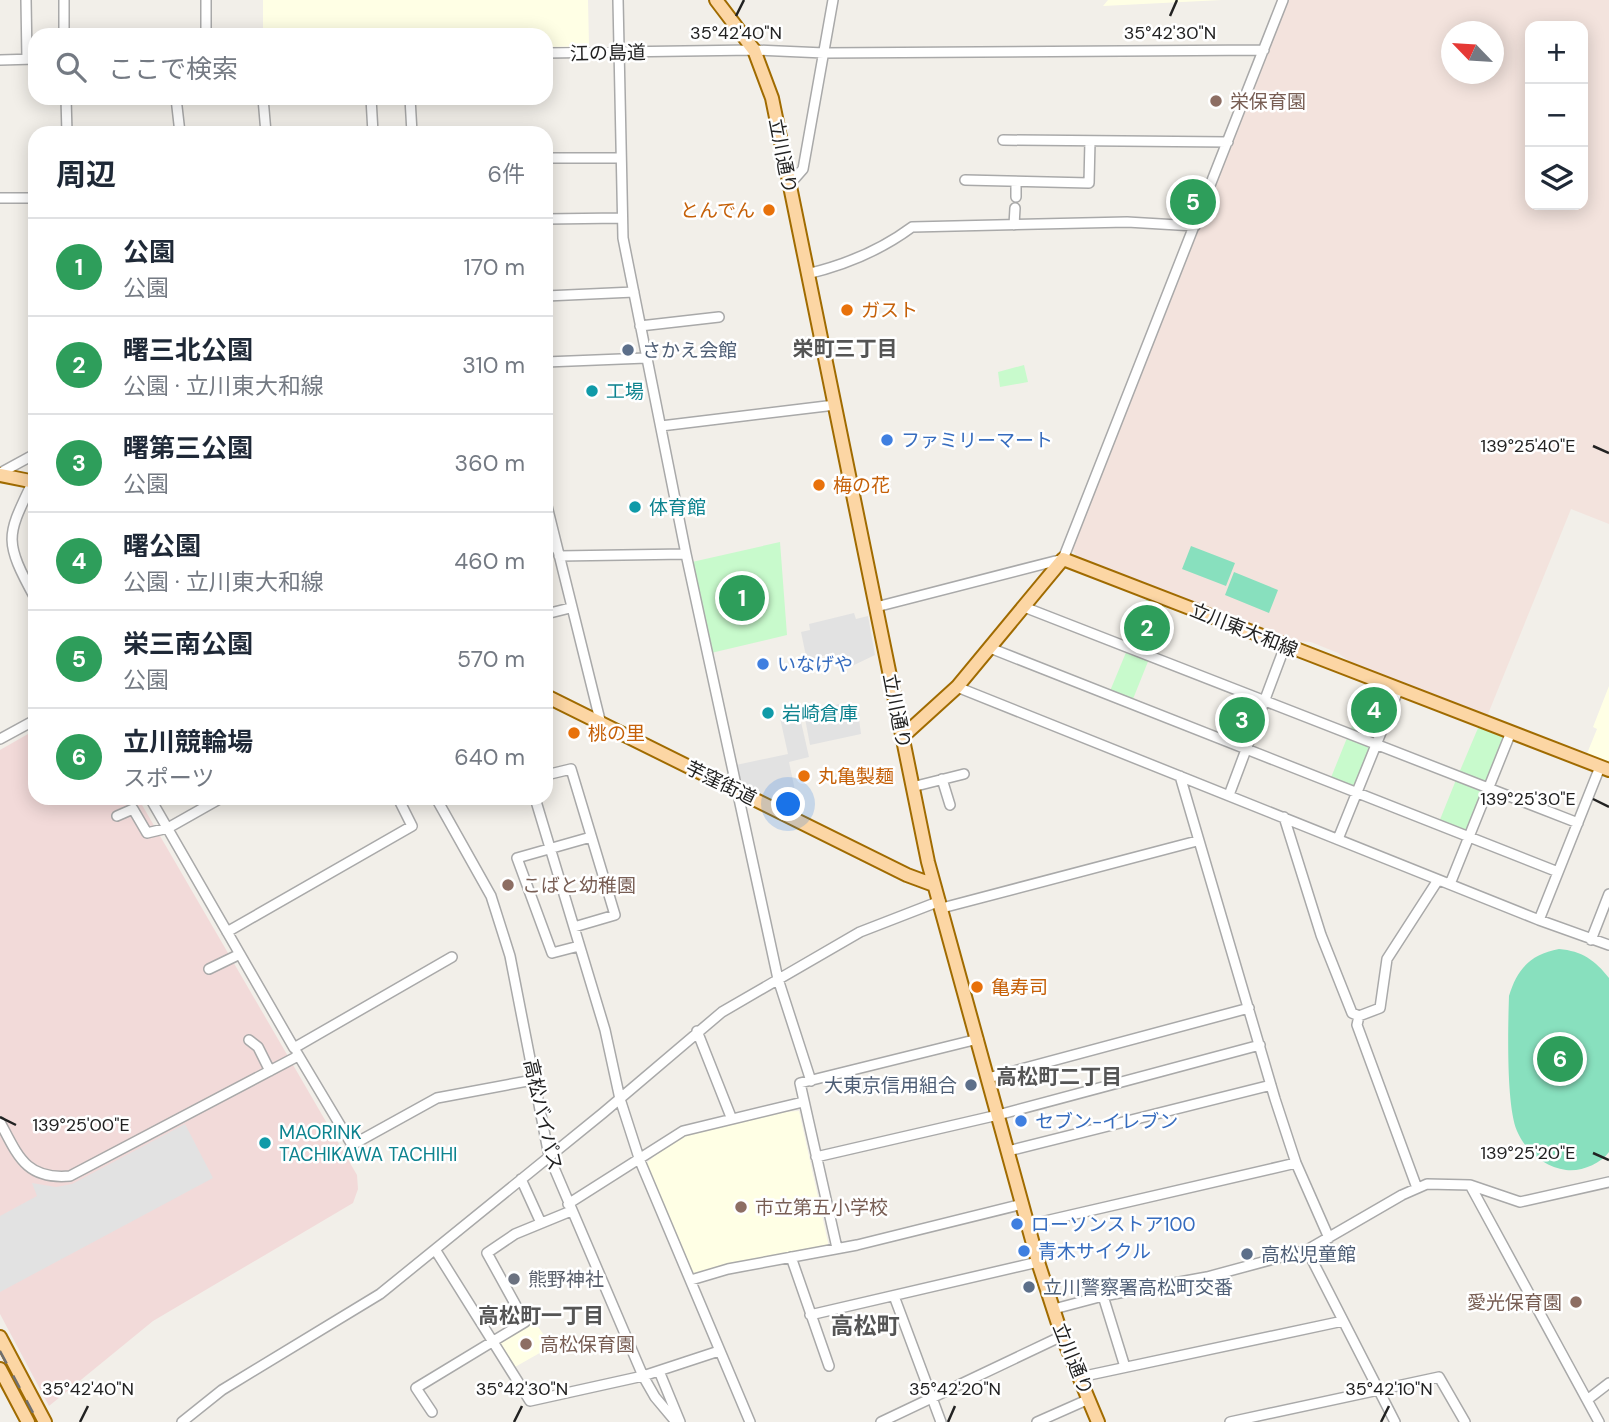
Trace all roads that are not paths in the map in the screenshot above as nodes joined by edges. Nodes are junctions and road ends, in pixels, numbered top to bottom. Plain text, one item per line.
1 (26, 0) edge
2 (64, 0) edge
3 (206, 0) edge
4 (618, 0) edge
5 (716, 0) edge
6 (833, 0) edge
7 (1283, 0) edge
8 (28, 28) edge
9 (64, 28) edge
10 (206, 28) edge
11 (754, 50) junction
12 (1264, 50) junction
13 (553, 53) edge
14 (619, 53) junction
15 (824, 53) junction
16 (28, 59) edge
17 (0, 60) edge
18 (66, 105) edge
19 (177, 105) edge
20 (263, 105) edge
21 (371, 105) edge
22 (410, 105) edge
23 (67, 126) edge
24 (179, 126) edge
25 (265, 126) edge
26 (373, 126) edge
27 (412, 126) edge
28 (1003, 140) dead end
29 (1090, 141) junction
30 (1228, 142) junction
31 (553, 158) edge
32 (620, 158) junction
33 (965, 180) dead end
34 (1016, 182) junction
35 (789, 185) junction
36 (1016, 197) dead end
37 (0, 198) edge
38 (28, 198) edge
39 (1015, 208) dead end
40 (621, 218) junction
41 (553, 219) edge
42 (1014, 225) junction
43 (1195, 226) junction
44 (807, 274) junction
45 (634, 292) junction
46 (553, 296) edge
47 (719, 317) dead end
48 (640, 326) junction
49 (646, 358) junction
50 (553, 362) edge
51 (835, 405) junction
52 (661, 426) junction
53 (28, 458) edge
54 (0, 474) edge
55 (28, 480) edge
56 (28, 491) edge
57 (553, 532) edge
58 (555, 541) junction
59 (553, 545) edge
60 (686, 554) junction
61 (559, 556) junction
62 (1063, 559) junction
63 (28, 586) edge
64 (876, 607) junction
65 (1024, 607) junction
66 (570, 608) junction
67 (553, 612) edge
68 (1285, 646) junction
69 (990, 648) junction
70 (957, 687) junction
71 (1399, 688) junction
72 (553, 700) edge
73 (1264, 701) junction
74 (28, 724) edge
75 (601, 724) junction
76 (1511, 732) junction
77 (902, 737) junction
78 (0, 739) edge
79 (1377, 743) junction
80 (1247, 748) junction
81 (1604, 768) edge
82 (553, 773) edge
83 (964, 774) dead end
84 (1180, 776) junction
85 (942, 779) junction
86 (1489, 786) junction
87 (912, 787) junction
88 (737, 791) junction
89 (1357, 791) junction
90 (1229, 795) junction
91 (154, 805) edge
92 (209, 805) edge
93 (402, 805) edge
94 (440, 805) edge
95 (537, 805) edge
96 (950, 805) dead end
97 (117, 816) dead end
98 (1284, 817) junction
99 (1578, 823) junction
100 (168, 828) junction
101 (1469, 836) junction
102 (592, 837) junction
103 (1341, 840) junction
104 (1197, 841) junction
105 (550, 848) junction
106 (1558, 872) junction
107 (1438, 880) junction
108 (1450, 884) junction
109 (934, 885) junction
110 (1609, 894) edge
111 (941, 904) junction
112 (1539, 920) junction
113 (574, 927) junction
114 (227, 932) junction
115 (1591, 940) junction
116 (1609, 945) edge
117 (579, 946) junction
118 (240, 954) junction
119 (452, 957) dead end
120 (209, 970) dead end
121 (778, 979) junction
122 (1248, 1008) junction
123 (1359, 1016) junction
124 (697, 1031) junction
125 (978, 1039) junction
126 (249, 1040) dead end
127 (1259, 1045) junction
128 (296, 1052) junction
129 (270, 1071) junction
130 (988, 1078) junction
131 (533, 1080) junction
132 (811, 1081) junction
133 (1271, 1085) junction
134 (620, 1099) junction
135 (803, 1102) junction
136 (998, 1115) junction
137 (731, 1117) junction
138 (0, 1122) edge
139 (1009, 1151) junction
140 (549, 1156) junction
141 (816, 1157) junction
142 (640, 1161) junction
143 (1296, 1163) junction
144 (521, 1179) junction
145 (1609, 1182) edge
146 (1470, 1185) junction
147 (1417, 1188) junction
148 (1023, 1204) junction
149 (570, 1207) junction
150 (541, 1223) junction
151 (1028, 1225) junction
152 (1329, 1238) junction
153 (837, 1248) junction
154 (1307, 1250) junction
155 (436, 1251) junction
156 (791, 1257) junction
157 (1038, 1262) junction
158 (691, 1280) junction
159 (894, 1296) junction
160 (1103, 1296) junction
161 (1054, 1309) junction
162 (810, 1315) junction
163 (1343, 1321) junction
164 (1062, 1336) junction
165 (0, 1337) edge
166 (492, 1340) junction
167 (719, 1351) junction
168 (829, 1366) dead end
169 (1125, 1367) junction
170 (0, 1369) edge
171 (659, 1371) junction
172 (643, 1376) junction
173 (1080, 1377) junction
174 (1609, 1383) edge
175 (1379, 1390) junction
176 (930, 1396) junction
177 (1089, 1399) junction
178 (1587, 1400) junction
179 (432, 1412) dead end
180 (1278, 1417) edge
181 (28, 1422) edge
182 (46, 1422) edge
183 (182, 1422) edge
184 (678, 1422) edge
185 (750, 1422) edge
186 (881, 1422) edge
187 (941, 1422) edge
188 (1037, 1422) edge
189 (1098, 1422) edge
190 (1230, 1422) edge
191 (1395, 1422) edge
192 (1465, 1422) edge
193 (1600, 1422) edge

1 - 8 street
2 - 9 street
3 - 10 street
4 - 14 street
5 - 11 main road, 立川通り
6 - 15 street
7 - 12 street
11 - 14 street, 江の島道
11 - 15 street, 江の島道
11 - 35 main road, 立川通り
12 - 15 street, 江の島道
12 - 30 street
13 - 14 street, 江の島道
14 - 32 street
15 - 35 street
16 - 17 street
18 - 23 street
19 - 24 street
20 - 25 street
21 - 26 street
22 - 27 street
28 - 29 street
29 - 30 street
29 - 34 street
30 - 43 street
31 - 32 street
32 - 40 street
33 - 34 street
34 - 36 street
35 - 44 main road, 立川通り
37 - 38 street
39 - 42 street
40 - 41 street
40 - 45 street
42 - 43 street
42 - 44 street
43 - 62 street
44 - 51 main road, 立川通り
45 - 46 street
45 - 48 street
47 - 48 street
48 - 49 street
49 - 50 street
49 - 52 street
51 - 52 street
51 - 64 main road, 立川通り
52 - 60 street
53 - 54 street
54 - 55 main road
56 - 63 street
57 - 58 street
58 - 59 street
58 - 61 street
60 - 61 street
60 - 88 street
61 - 66 street
62 - 64 street
62 - 65 main road
62 - 68 main road, 立川東大和線
64 - 77 main road, 立川通り
65 - 69 main road
65 - 73 street
66 - 67 street
66 - 75 street
68 - 71 main road, 立川東大和線
68 - 73 street
69 - 70 main road
69 - 80 street
70 - 77 main road
70 - 84 street
71 - 76 main road, 立川東大和線
71 - 79 street
72 - 75 main road, 芋窪街道
73 - 79 street
73 - 80 street
74 - 78 street
75 - 88 main road, 芋窪街道
76 - 81 main road, 立川東大和線
76 - 86 street
77 - 87 main road, 立川通り
79 - 86 street
79 - 89 street
80 - 89 street
80 - 90 street
81 - 99 street
82 - 102 street
83 - 85 street
84 - 90 street
84 - 104 street
85 - 87 street
85 - 96 street
86 - 99 street
86 - 101 street
87 - 109 main road, 立川通り
88 - 109 main road, 芋窪街道
88 - 121 street
89 - 101 street
89 - 103 street
90 - 98 street
91 - 100 street
92 - 100 street
93 - 114 street
94 - 131 street, 高松バイパス
95 - 105 street
97 - 100 street
98 - 103 street
98 - 123 street
99 - 106 street
100 - 114 street
101 - 106 street
101 - 108 street
102 - 105 street
102 - 113 street
103 - 107 street
104 - 111 street
104 - 122 street
105 - 113 street
105 - 117 street
106 - 112 street
107 - 108 street
107 - 123 street
108 - 112 street
109 - 111 main road, 立川通り
110 - 115 street
111 - 121 street
111 - 125 main road, 立川通り
112 - 115 street
113 - 117 street
114 - 118 street
115 - 116 street
117 - 134 street
118 - 120 street
118 - 128 street
119 - 128 street
121 - 124 street
121 - 132 street
122 - 127 street
122 - 130 street
123 - 147 street
124 - 134 street
124 - 137 street
125 - 130 main road, 立川通り
125 - 132 street
126 - 129 street
127 - 133 street
127 - 136 street
128 - 129 street
128 - 131 street
129 - 138 street
130 - 136 main road, 立川通り
131 - 140 street, 高松バイパス
132 - 135 street
133 - 139 street
133 - 143 street
134 - 140 street
134 - 142 street
135 - 137 street
135 - 141 street
136 - 139 main road, 立川通り
136 - 141 street
137 - 142 street
139 - 148 main road, 立川通り
140 - 144 street
140 - 149 street, 高松バイパス
141 - 153 street
142 - 149 street
142 - 158 street
143 - 151 street
143 - 152 street
144 - 150 street
144 - 155 street
145 - 146 street
146 - 147 street
146 - 178 street
147 - 152 street
148 - 151 main road, 立川通り
148 - 153 street
149 - 150 street
149 - 172 street, 高松バイパス
150 - 166 street
151 - 157 main road, 立川通り
152 - 154 street
153 - 156 street
154 - 160 street
154 - 163 street
155 - 166 street
155 - 183 street
156 - 158 street
156 - 162 street
157 - 159 street
157 - 161 main road, 立川通り
158 - 167 street
159 - 162 street
159 - 176 street
160 - 161 street
160 - 169 street
161 - 164 main road, 立川通り
162 - 168 street
163 - 169 street
163 - 175 street
164 - 173 main road, 立川通り
164 - 176 street
165 - 182 main road
166 - 172 street
166 - 179 street
167 - 171 street
167 - 185 street
169 - 173 street
170 - 181 main road
171 - 172 street
171 - 184 street
172 - 184 street, 高松バイパス
173 - 177 main road, 立川通り
174 - 178 street
175 - 180 street
175 - 191 street
175 - 192 street
176 - 186 street
176 - 187 street
177 - 188 street
177 - 189 main road, 立川通り
178 - 193 street
180 - 190 street

